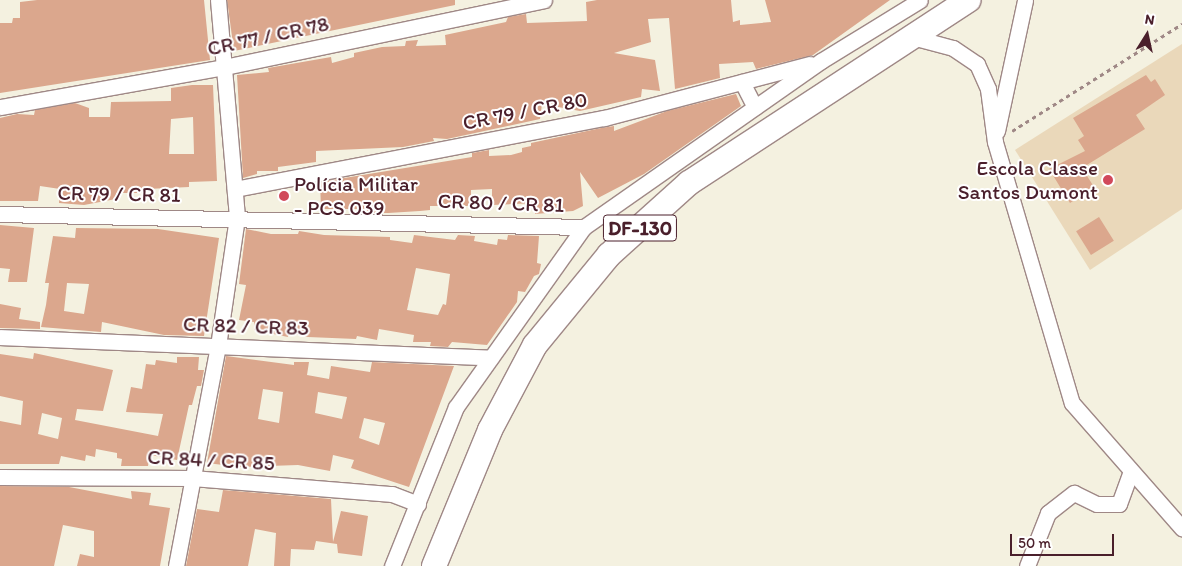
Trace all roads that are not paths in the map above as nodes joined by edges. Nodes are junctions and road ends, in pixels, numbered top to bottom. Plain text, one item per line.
1 (218, 0) edge
2 (544, 0) edge
3 (920, 0) edge
4 (969, 0) edge
5 (1025, 0) edge
6 (912, 37) junction
7 (821, 61) junction
8 (224, 67) junction
9 (742, 82) junction
10 (0, 106) edge
11 (755, 107) junction
12 (995, 142) junction
13 (235, 189) junction
14 (0, 214) edge
15 (237, 217) junction
16 (584, 227) junction
17 (0, 337) edge
18 (218, 346) junction
19 (490, 358) junction
20 (1131, 470) junction
21 (0, 477) edge
22 (192, 478) junction
23 (418, 504) junction
24 (1182, 528) edge
25 (176, 566) edge
26 (392, 566) edge
27 (434, 566) edge
28 (1028, 566) edge

1 - 8 street
2 - 8 street, CR 77 / CR 78
3 - 7 street
4 - 6 main road, DF-130
5 - 12 street
6 - 12 street
6 - 27 main road, DF-130
7 - 9 street, CR 79 / CR 80
7 - 11 street
8 - 10 street, CR 77 / CR 78
8 - 13 street
9 - 11 street
9 - 13 street, CR 79 / CR 80
11 - 16 street
12 - 20 street
13 - 15 street
14 - 15 street, CR 79 / CR 81
15 - 16 street, CR 80 / CR 81
15 - 18 street
16 - 19 street
17 - 18 street, CR 82 / CR 83
18 - 19 street, CR 82 / CR 83
18 - 22 street
19 - 23 street
20 - 24 street
20 - 28 street
21 - 22 street, CR 84 / CR 85
22 - 23 street, CR 84 / CR 85
22 - 25 street
23 - 26 street

